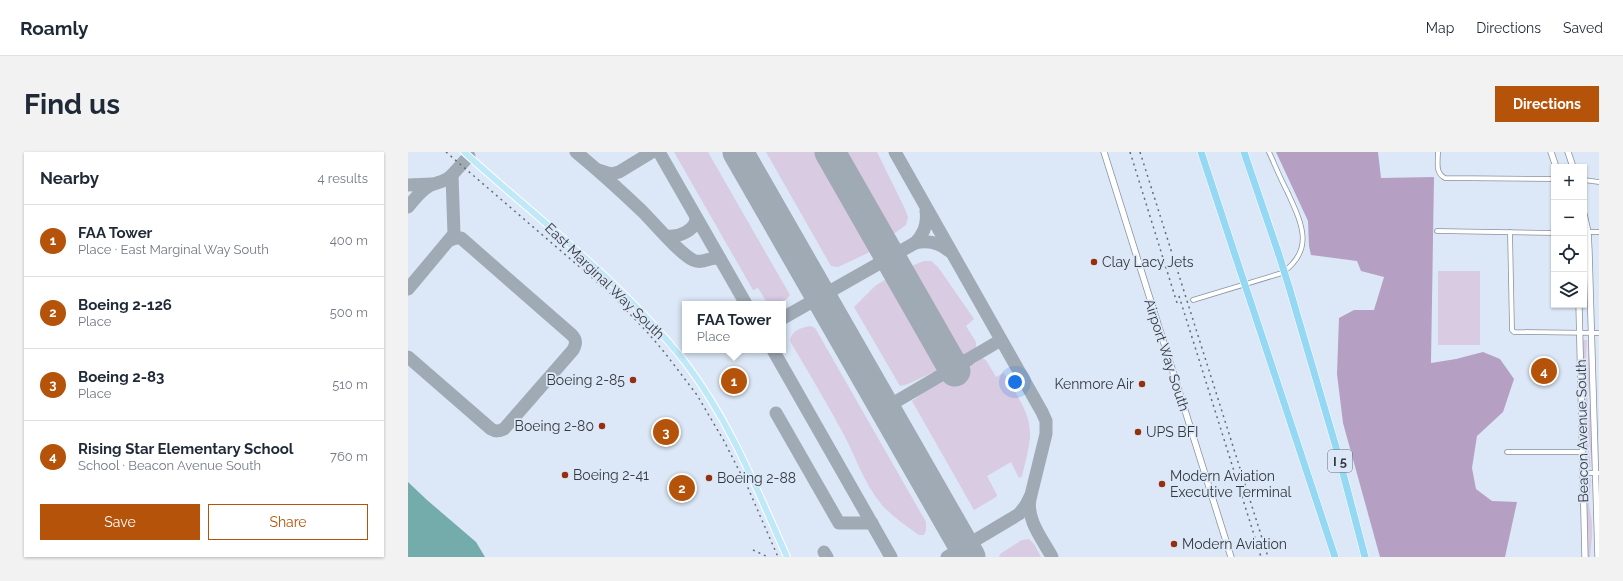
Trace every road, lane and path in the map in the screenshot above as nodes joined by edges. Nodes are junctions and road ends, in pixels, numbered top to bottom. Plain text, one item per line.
1 (464, 152) edge
2 (1104, 152) edge
3 (1201, 152) edge
4 (1244, 152) edge
5 (1269, 152) edge
6 (1438, 152) edge
7 (1551, 152) edge
8 (1568, 152) edge
9 (1555, 164) edge
10 (1572, 164) edge
11 (1551, 179) edge
12 (1587, 180) edge
13 (1599, 182) edge
14 (1587, 228) edge
15 (1437, 231) dead end
16 (1510, 232) junction
17 (1588, 232) junction
18 (1599, 232) edge
19 (1551, 233) edge
20 (1193, 300) dead end
21 (1578, 308) edge
22 (1579, 333) junction
23 (1592, 333) junction
24 (1599, 333) edge
25 (1507, 452) dead end
26 (1582, 452) junction
27 (1583, 473) junction
28 (1598, 473) edge
29 (786, 557) edge
30 (1231, 557) edge
31 (1335, 557) edge
32 (1365, 557) edge
33 (1585, 557) edge
34 (1598, 557) edge

1 - 29 main road, East Marginal Way South
2 - 30 main road, Airport Way South
3 - 31 highway, I 5, bridge
4 - 32 highway, I 5, bridge
5 - 20 street
6 - 11 street
7 - 9 main road
8 - 10 main road
12 - 13 street
14 - 17 main road, Beacon Avenue South
15 - 16 street
16 - 19 street
16 - 22 street
17 - 18 street
17 - 23 main road, Beacon Avenue South
21 - 22 main road, Beacon Avenue South
22 - 23 street
22 - 26 main road, Beacon Avenue South
23 - 24 street
23 - 28 main road, Beacon Avenue South
25 - 26 street
26 - 27 main road, Beacon Avenue South
27 - 28 street
27 - 33 main road, Beacon Avenue South
28 - 34 main road, Beacon Avenue South

